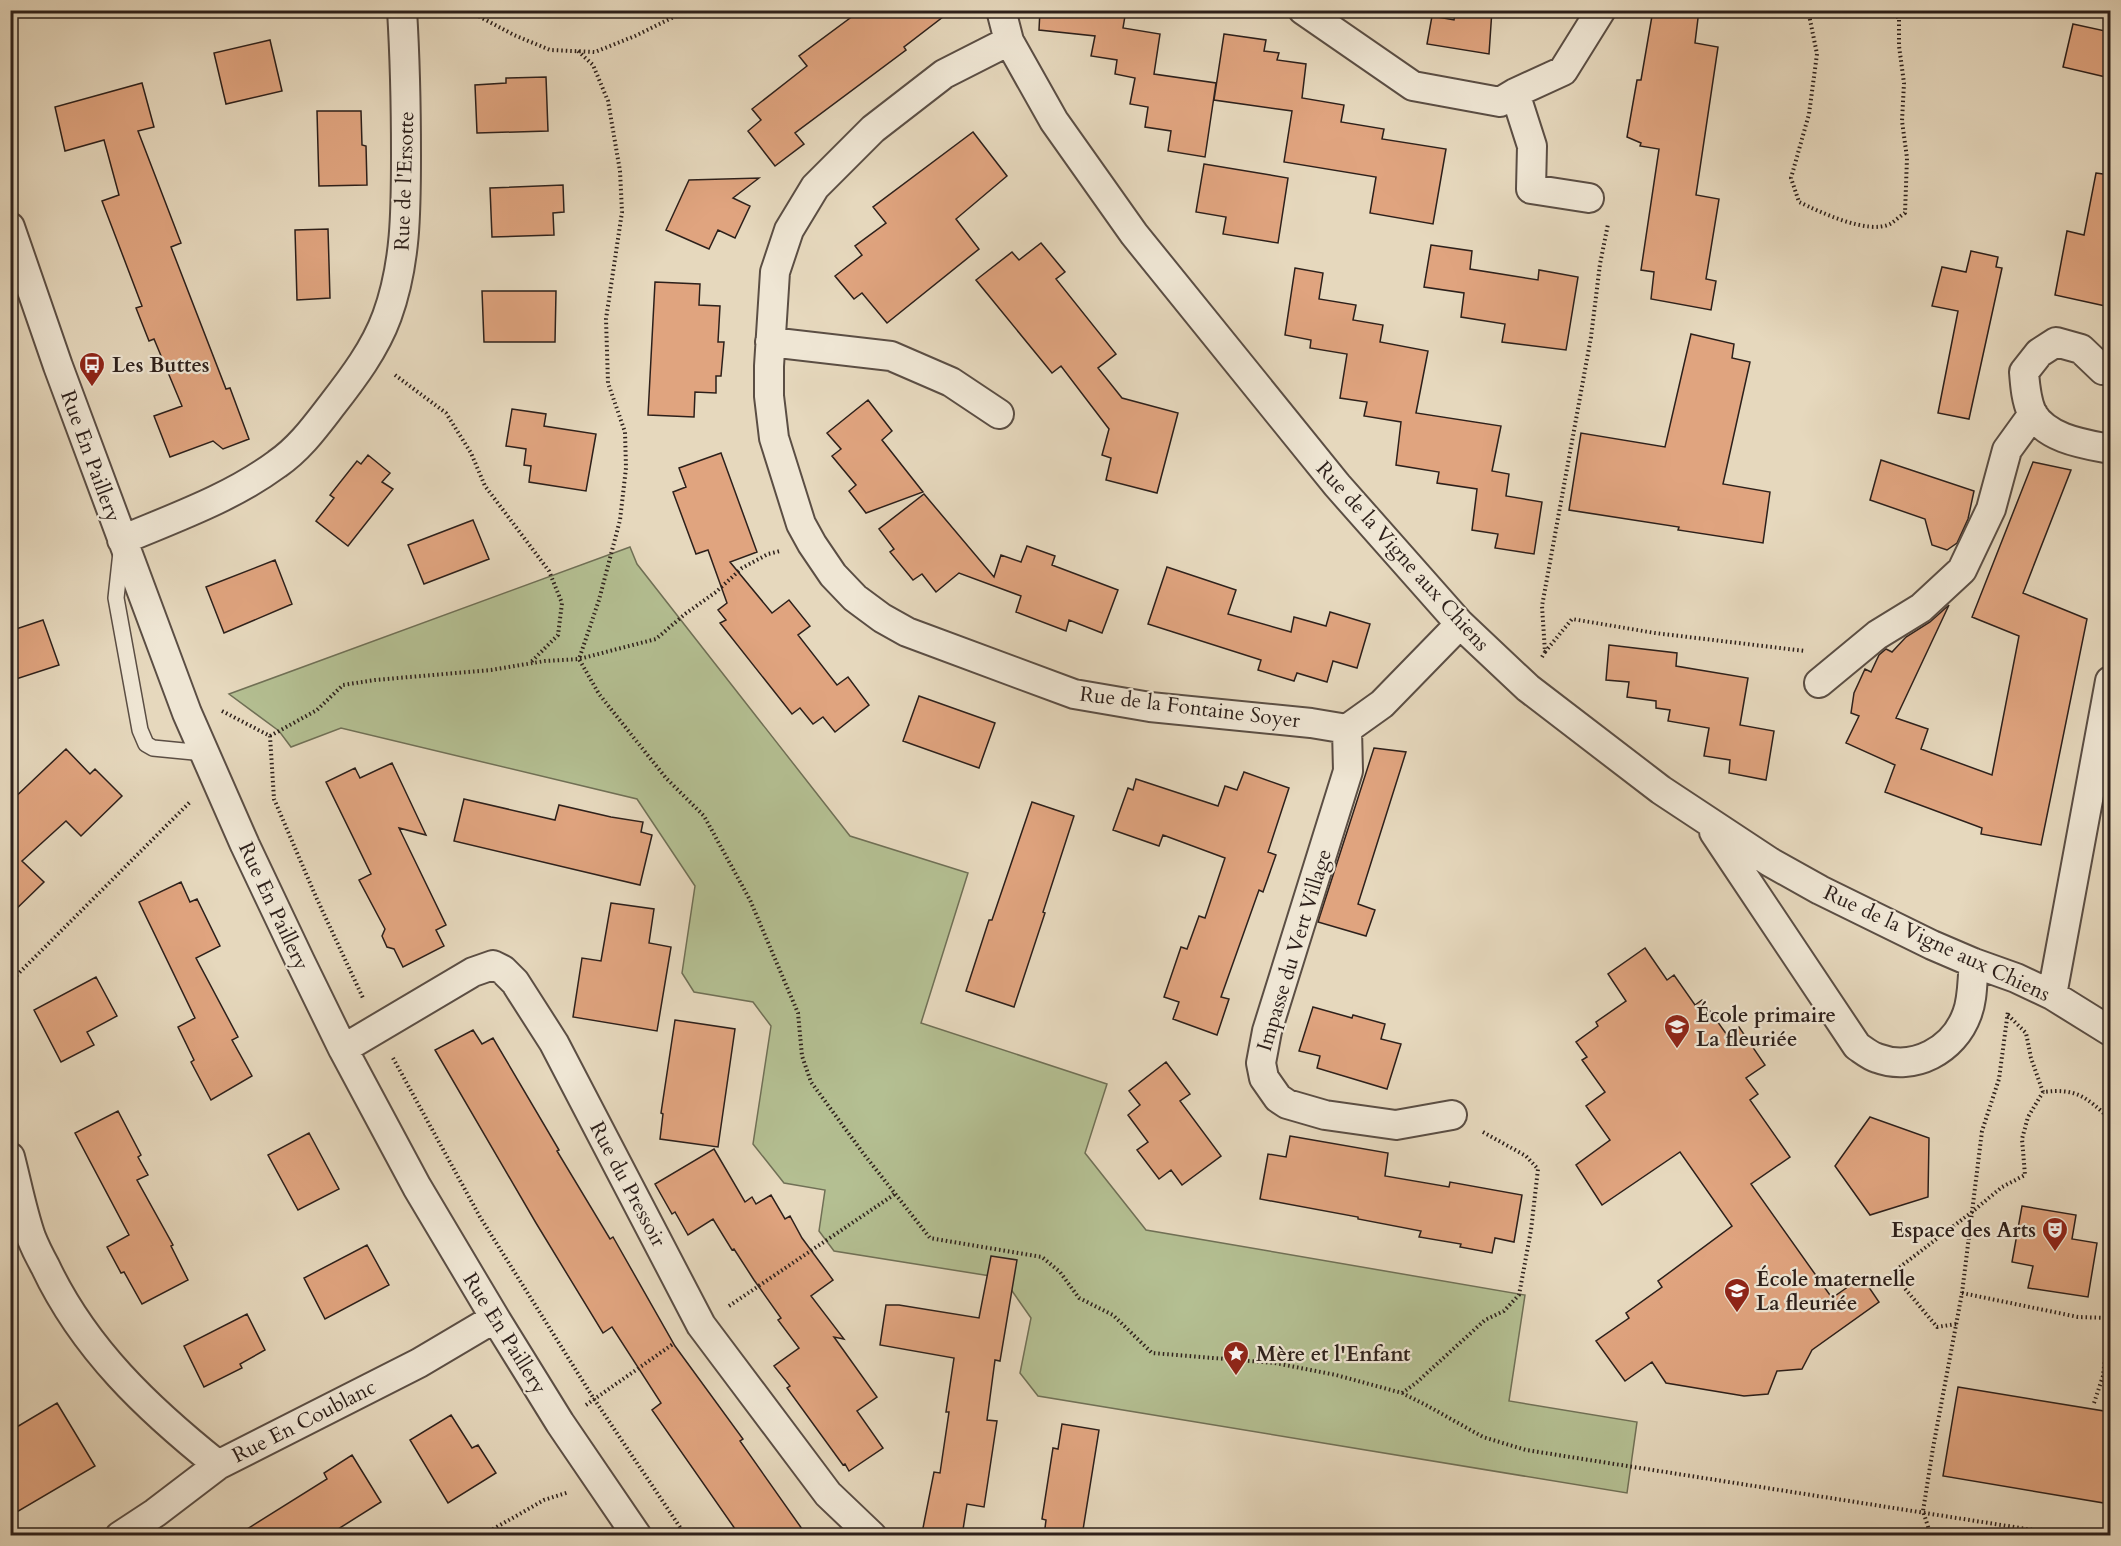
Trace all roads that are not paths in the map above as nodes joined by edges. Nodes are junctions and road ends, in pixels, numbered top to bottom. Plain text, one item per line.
1 (402, 10) edge
2 (1000, 10) edge
3 (1303, 10) edge
4 (1601, 10) edge
5 (1009, 41) junction
6 (1515, 93) junction
7 (1589, 198) road end
8 (10, 227) edge
9 (17, 270) edge
10 (770, 342) junction
11 (2110, 370) edge
12 (999, 414) dead end
13 (2033, 414) junction
14 (2110, 449) edge
15 (123, 540) junction
16 (1460, 624) junction
17 (2110, 681) edge
18 (1820, 683) dead end
19 (1347, 729) junction
20 (209, 765) junction
21 (1708, 823) junction
22 (1974, 963) junction
23 (2052, 994) junction
24 (2110, 1031) edge
25 (344, 1049) junction
26 (1452, 1115) road end
27 (10, 1157) edge
28 (495, 1318) junction
29 (218, 1465) junction
30 (120, 1536) edge
31 (637, 1536) edge
32 (872, 1536) edge

1 - 15 street, Rue de l'Ersotte
2 - 5 street, Rue de la Vigne aux Chiens
3 - 6 street
4 - 6 street
5 - 10 street, Rue de la Fontaine Soyer
5 - 16 street, Rue de la Vigne aux Chiens
6 - 7 street
8 - 9 street, Rue En Paillery
9 - 15 street, Rue En Paillery
10 - 12 street
10 - 19 street, Rue de la Fontaine Soyer
11 - 13 street
13 - 14 street
13 - 18 street
15 - 20 street, Rue En Paillery
15 - 20 lane
16 - 19 street
16 - 21 street, Rue de la Vigne aux Chiens
17 - 23 street
19 - 26 street, Impasse du Vert Village
20 - 25 street, Rue En Paillery
21 - 22 street, Rue de la Vigne aux Chiens
21 - 22 street
22 - 23 street, Rue de la Vigne aux Chiens
23 - 24 street, Rue de la Vigne aux Chiens
25 - 28 street, Rue En Paillery
25 - 32 street, Rue du Pressoir
27 - 29 street
28 - 29 street, Rue En Coublanc
28 - 31 street, Rue En Paillery
29 - 30 street, Rue En Coublanc

